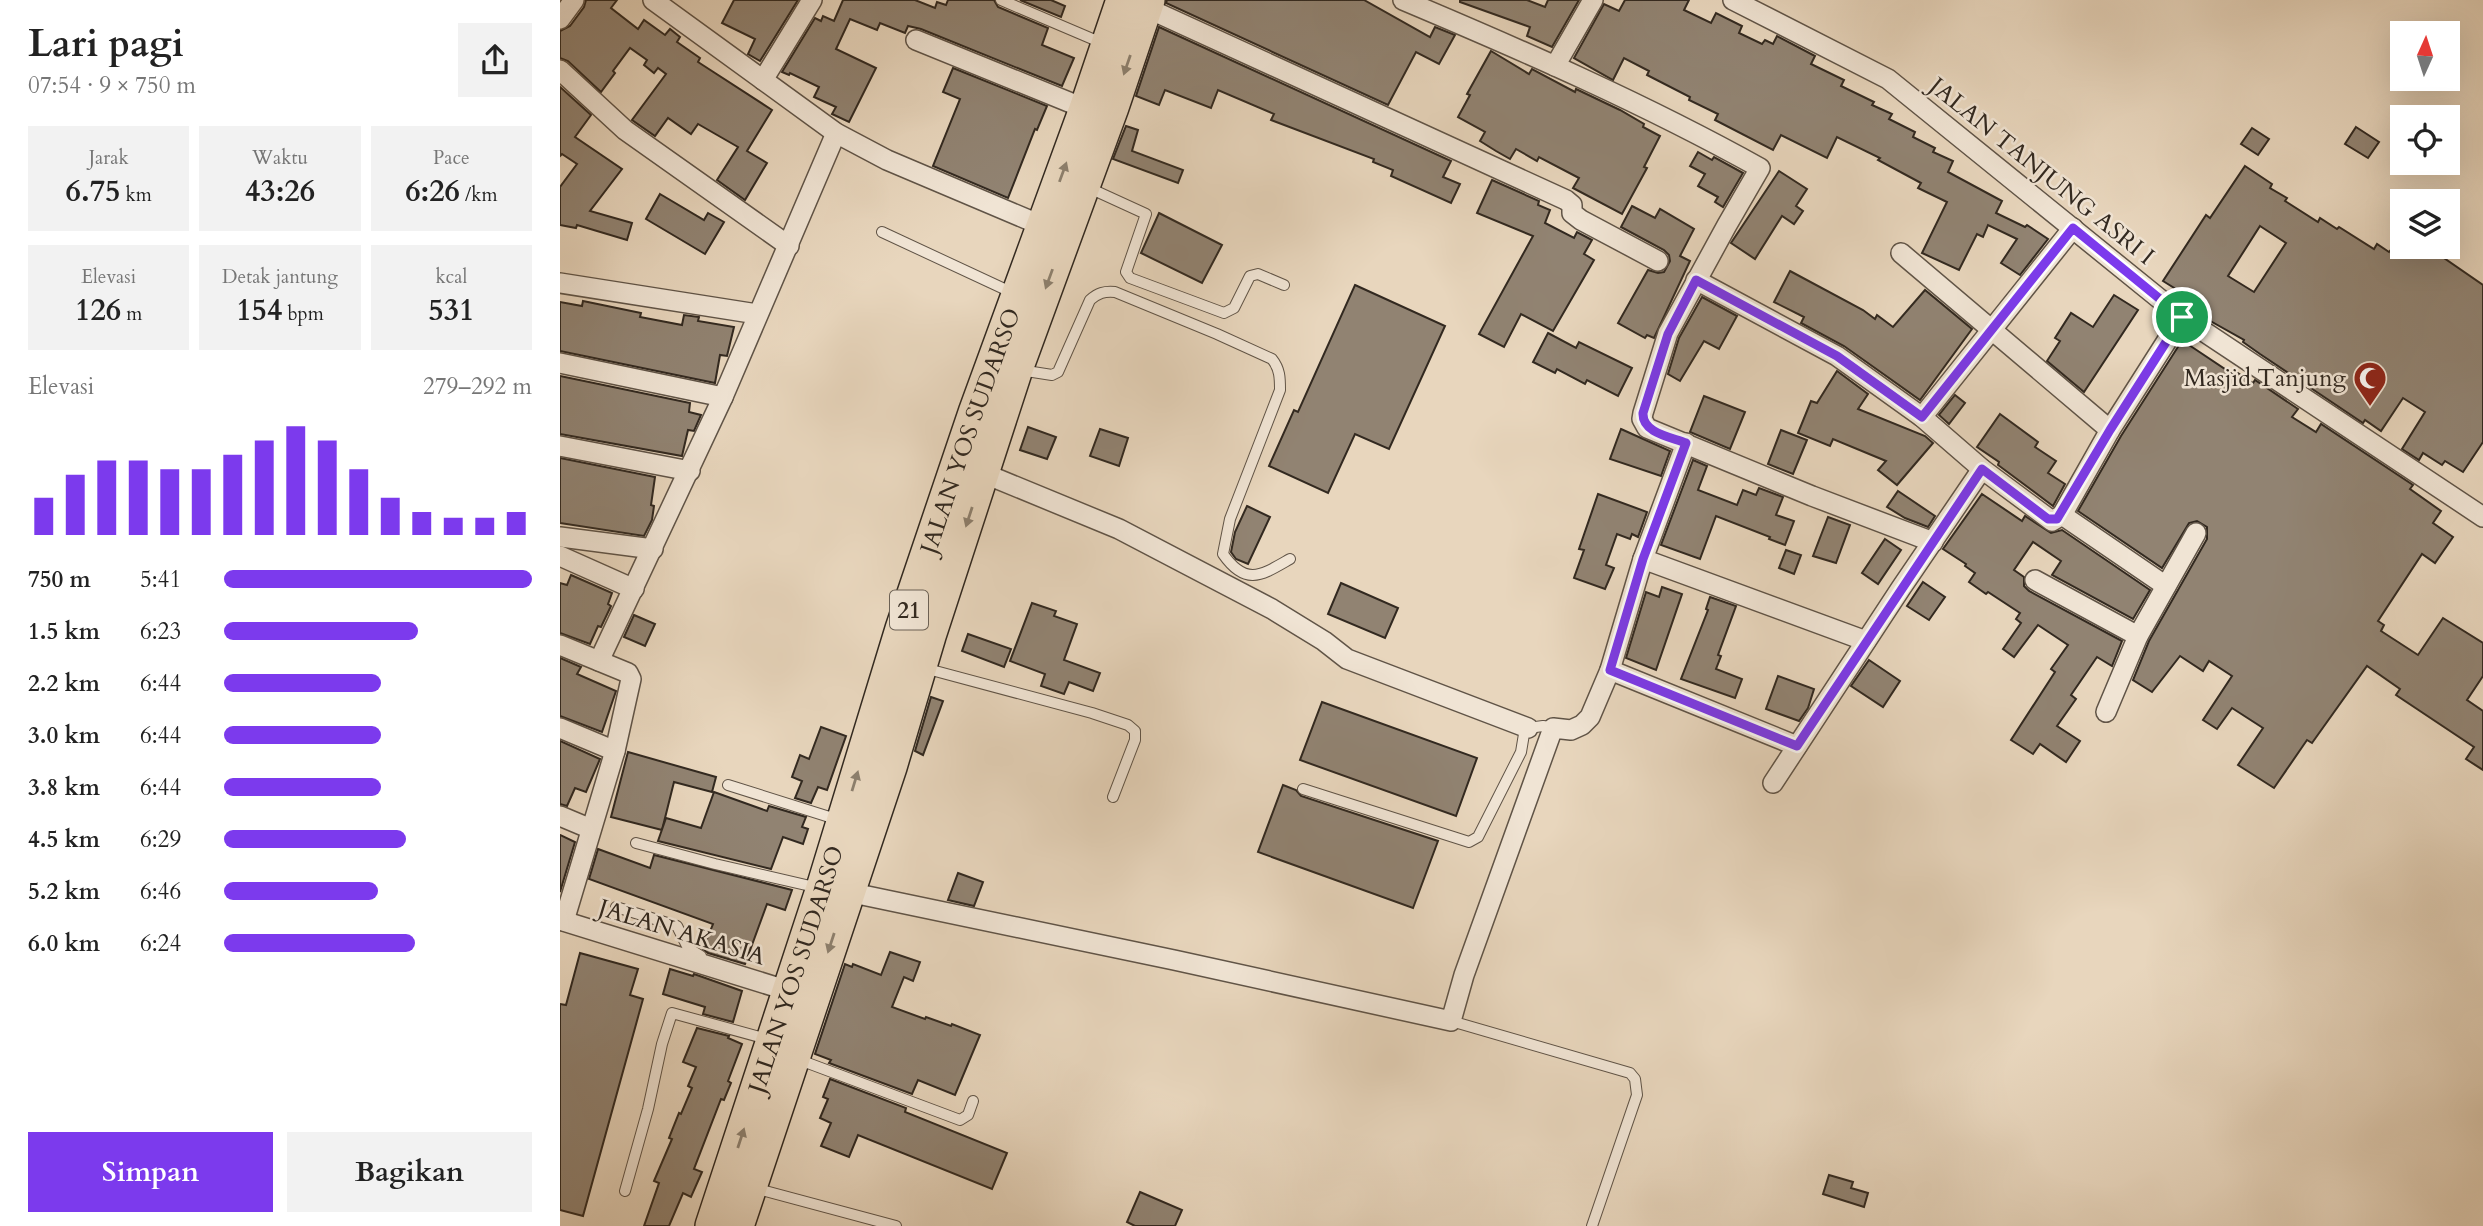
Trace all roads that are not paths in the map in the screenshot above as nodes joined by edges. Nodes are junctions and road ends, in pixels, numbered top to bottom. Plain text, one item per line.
1 (574, 0) edge
2 (654, 0) edge
3 (812, 0) edge
4 (1001, 0) edge
5 (1403, 0) edge
6 (1593, 0) edge
7 (1732, 0) edge
8 (1139, 3) edge
9 (560, 19) edge
10 (916, 40) dead end
11 (1109, 46) junction
12 (1555, 66) junction
13 (560, 70) edge
14 (763, 80) junction
15 (1086, 109) junction
16 (836, 133) junction
17 (1083, 186) junction
18 (2073, 228) junction
19 (1054, 231) junction
20 (882, 233) dead end
21 (789, 246) junction
22 (1901, 253) dead end
23 (1658, 261) dead end
24 (1696, 280) junction
25 (560, 283) edge
26 (1284, 285) dead end
27 (1017, 294) junction
28 (757, 314) junction
29 (2182, 317) junction
30 (1992, 332) junction
31 (560, 363) edge
32 (1016, 369) junction
33 (723, 397) junction
34 (1922, 417) junction
35 (2110, 430) junction
36 (1686, 443) junction
37 (560, 446) edge
38 (1982, 469) junction
39 (690, 471) junction
40 (983, 474) junction
41 (2062, 515) junction
42 (2483, 517) edge
43 (2196, 533) dead end
44 (560, 537) edge
45 (1933, 542) junction
46 (653, 549) junction
47 (560, 556) edge
48 (1290, 559) dead end
49 (1643, 559) junction
50 (2035, 580) dead end
51 (2166, 586) junction
52 (634, 589) junction
53 (916, 633) junction
54 (2138, 636) junction
55 (1866, 641) junction
56 (560, 645) edge
57 (599, 661) junction
58 (920, 667) junction
59 (1610, 670) junction
60 (2106, 712) dead end
61 (560, 728) edge
62 (1553, 728) junction
63 (1528, 729) junction
64 (1797, 746) junction
65 (615, 751) junction
66 (1773, 783) dead end
67 (728, 786) dead end
68 (1303, 789) dead end
69 (1113, 797) dead end
70 (560, 816) edge
71 (843, 821) junction
72 (591, 829) junction
73 (636, 842) dead end
74 (835, 890) junction
75 (616, 907) dead end
76 (562, 921) edge
77 (791, 986) junction
78 (1451, 1021) junction
79 (783, 1049) junction
80 (973, 1101) dead end
81 (739, 1183) junction
82 (625, 1191) dead end
83 (712, 1226) edge
84 (737, 1226) edge
85 (896, 1226) edge
86 (1592, 1226) edge

1 - 9 street
2 - 14 street
3 - 14 street
4 - 11 lane
5 - 12 street
6 - 12 street
7 - 18 street, JALAN TANJUNG ASRI I
8 - 11 highway, JALAN YOS SUDARSO / 21
8 -> 17 highway, JALAN YOS SUDARSO / 21
8 - 23 street
10 - 15 street
11 - 15 highway, JALAN YOS SUDARSO / 21
12 - 24 street
13 - 21 street
14 - 16 street
19 -> 15 highway, JALAN YOS SUDARSO / 21
16 - 19 street
16 - 21 street
17 - 19 highway, JALAN YOS SUDARSO / 21
17 - 26 lane
18 - 29 street, JALAN TANJUNG ASRI I
18 - 30 street
19 - 27 highway, JALAN YOS SUDARSO / 21
19 -> 32 highway, JALAN YOS SUDARSO / 21
20 - 27 lane
21 - 28 street
22 - 30 street
24 - 34 street
24 - 36 street
25 - 28 street
27 - 53 highway, JALAN YOS SUDARSO / 21
28 - 33 street
29 - 35 street
29 - 42 street, JALAN TANJUNG ASRI I
30 - 34 street
30 - 35 street
31 - 33 street
32 - 40 highway, JALAN YOS SUDARSO / 21
32 - 48 lane
33 - 39 street
34 - 38 street
35 - 41 street
36 - 45 street
36 - 49 street
37 - 39 street
38 - 41 street
38 - 45 street
39 - 46 street
40 -> 53 highway, JALAN YOS SUDARSO / 21
40 - 63 street
41 - 51 street
43 - 51 street
44 - 46 street
45 - 55 street
46 - 52 street
47 - 52 street
49 - 55 street
49 - 59 street
50 - 54 street
51 - 54 street
52 - 57 street
53 - 58 highway, JALAN YOS SUDARSO / 21
71 -> 53 highway, JALAN YOS SUDARSO / 21
54 - 60 street
55 - 64 street
56 - 57 street
57 - 65 street
58 - 69 lane
58 - 74 highway, JALAN YOS SUDARSO / 21
59 - 62 street
59 - 64 street
61 - 65 street
62 - 63 lane
62 - 78 street
63 - 68 lane
64 - 66 street
65 - 72 street
67 - 71 lane
70 - 72 street
71 - 74 highway, JALAN YOS SUDARSO / 21
72 - 76 street
73 - 74 lane
74 - 77 highway, JALAN YOS SUDARSO / 21
74 - 78 street
74 -> 79 highway, JALAN YOS SUDARSO / 21
75 - 77 lane
76 - 77 street, JALAN AKASIA
77 - 79 highway, JALAN YOS SUDARSO / 21
78 - 86 lane
79 - 80 lane
79 - 81 highway, JALAN YOS SUDARSO / 21
79 - 82 lane
81 - 83 highway, JALAN YOS SUDARSO / 21
81 - 84 highway, JALAN YOS SUDARSO / 21
81 - 85 lane

